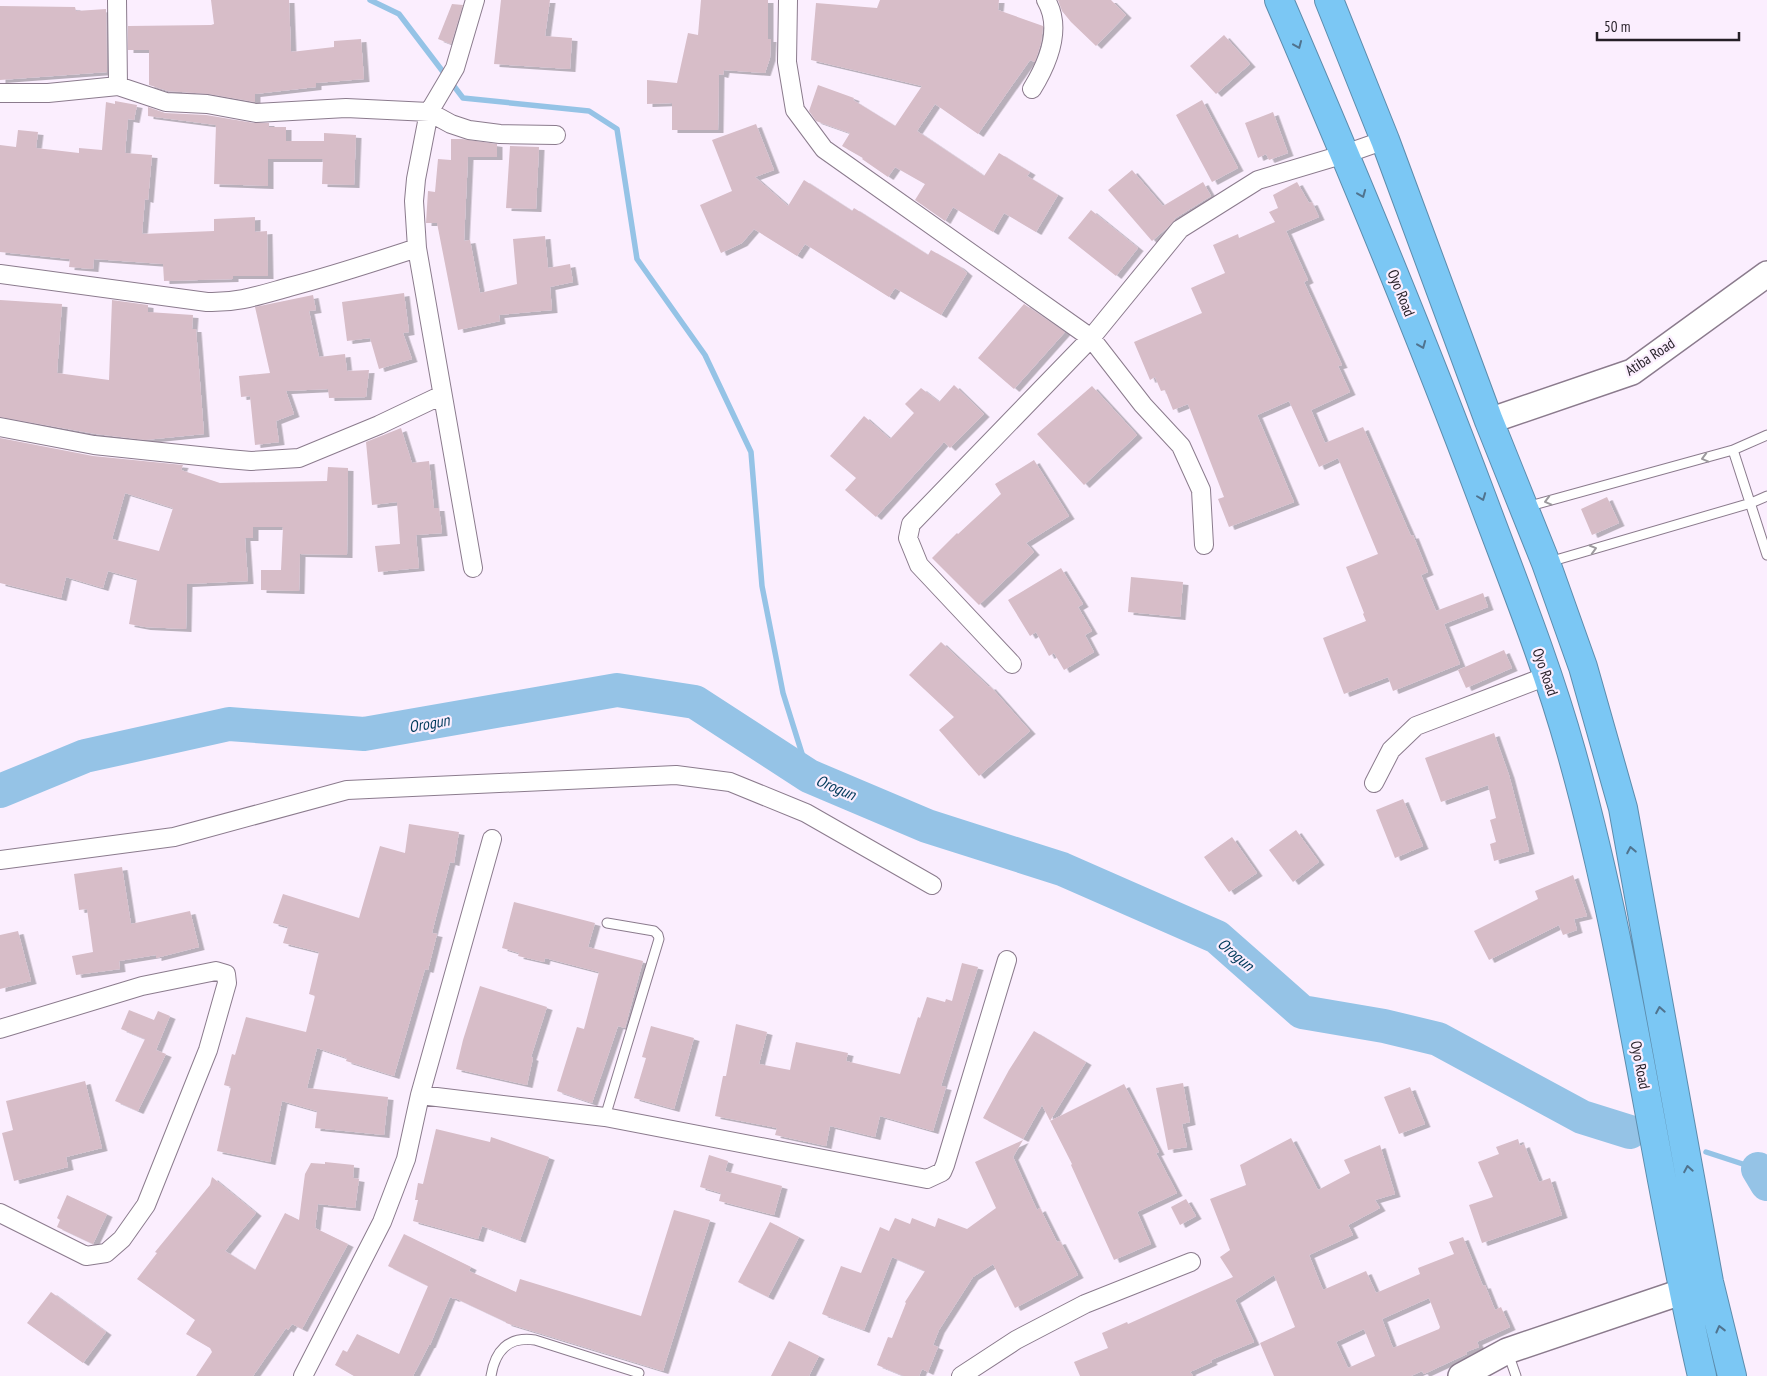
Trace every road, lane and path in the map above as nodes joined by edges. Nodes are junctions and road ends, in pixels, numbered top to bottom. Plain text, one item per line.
1 (117, 0) edge
2 (475, 0) edge
3 (788, 0) edge
4 (1046, 0) edge
5 (1279, 0) edge
6 (1329, 0) edge
7 (118, 86) junction
8 (1032, 89) dead end
9 (0, 93) edge
10 (429, 112) junction
11 (556, 135) dead end
12 (1385, 140) junction
13 (1345, 154) junction
14 (417, 248) junction
15 (0, 274) edge
16 (1767, 274) edge
17 (1091, 338) junction
18 (442, 395) junction
19 (1489, 421) junction
20 (0, 427) edge
21 (1767, 435) edge
22 (1733, 450) junction
23 (1767, 496) edge
24 (1751, 503) junction
25 (1524, 507) junction
26 (1204, 546) dead end
27 (1767, 555) edge
28 (1546, 563) junction
29 (473, 568) dead end
30 (1012, 664) dead end
31 (1547, 676) junction
32 (1603, 740) junction
33 (1570, 747) junction
34 (1374, 783) dead end
35 (492, 839) dead end
36 (0, 860) edge
37 (932, 885) dead end
38 (608, 923) dead end
39 (1007, 960) dead end
40 (0, 1029) edge
41 (420, 1095) junction
42 (605, 1117) junction
43 (0, 1213) edge
44 (1192, 1262) dead end
45 (1709, 1282) junction
46 (1682, 1291) junction
47 (1508, 1351) junction
48 (639, 1373) dead end
49 (304, 1376) edge
50 (491, 1376) edge
51 (961, 1376) edge
52 (1461, 1376) edge
53 (1516, 1376) edge
54 (1702, 1376) edge
55 (1732, 1376) edge

1 - 7 street
2 - 10 street
3 - 17 street
4 - 8 street
5 -> 13 highway, Oyo Road
6 - 12 highway, Oyo Road
7 - 9 street
7 - 10 street
10 - 11 street
10 - 14 street
12 - 13 street
12 - 19 highway, Oyo Road
13 - 17 street
13 -> 31 highway, Oyo Road
14 - 15 street
14 - 18 street
16 - 19 street, Atiba Road
17 - 26 street
17 - 30 street
18 - 20 street
18 - 29 street
19 - 25 highway, Oyo Road
21 - 22 lane
22 - 24 lane
22 -> 25 lane
23 - 24 lane
24 - 27 lane
28 -> 24 lane
25 - 28 highway, Oyo Road
28 - 32 highway, Oyo Road
31 - 33 highway, Oyo Road
31 - 34 street
32 - 33 highway
45 -> 32 highway, Oyo Road
33 - 46 highway, Oyo Road
35 - 41 street
36 - 37 street
38 - 42 lane
39 - 42 street
40 - 43 street
41 - 42 street
41 - 49 street
44 - 51 street
45 - 46 street
55 -> 45 highway, Oyo Road
46 - 47 street
46 - 54 highway, Oyo Road
47 - 52 street
47 - 53 lane
48 - 50 lane

